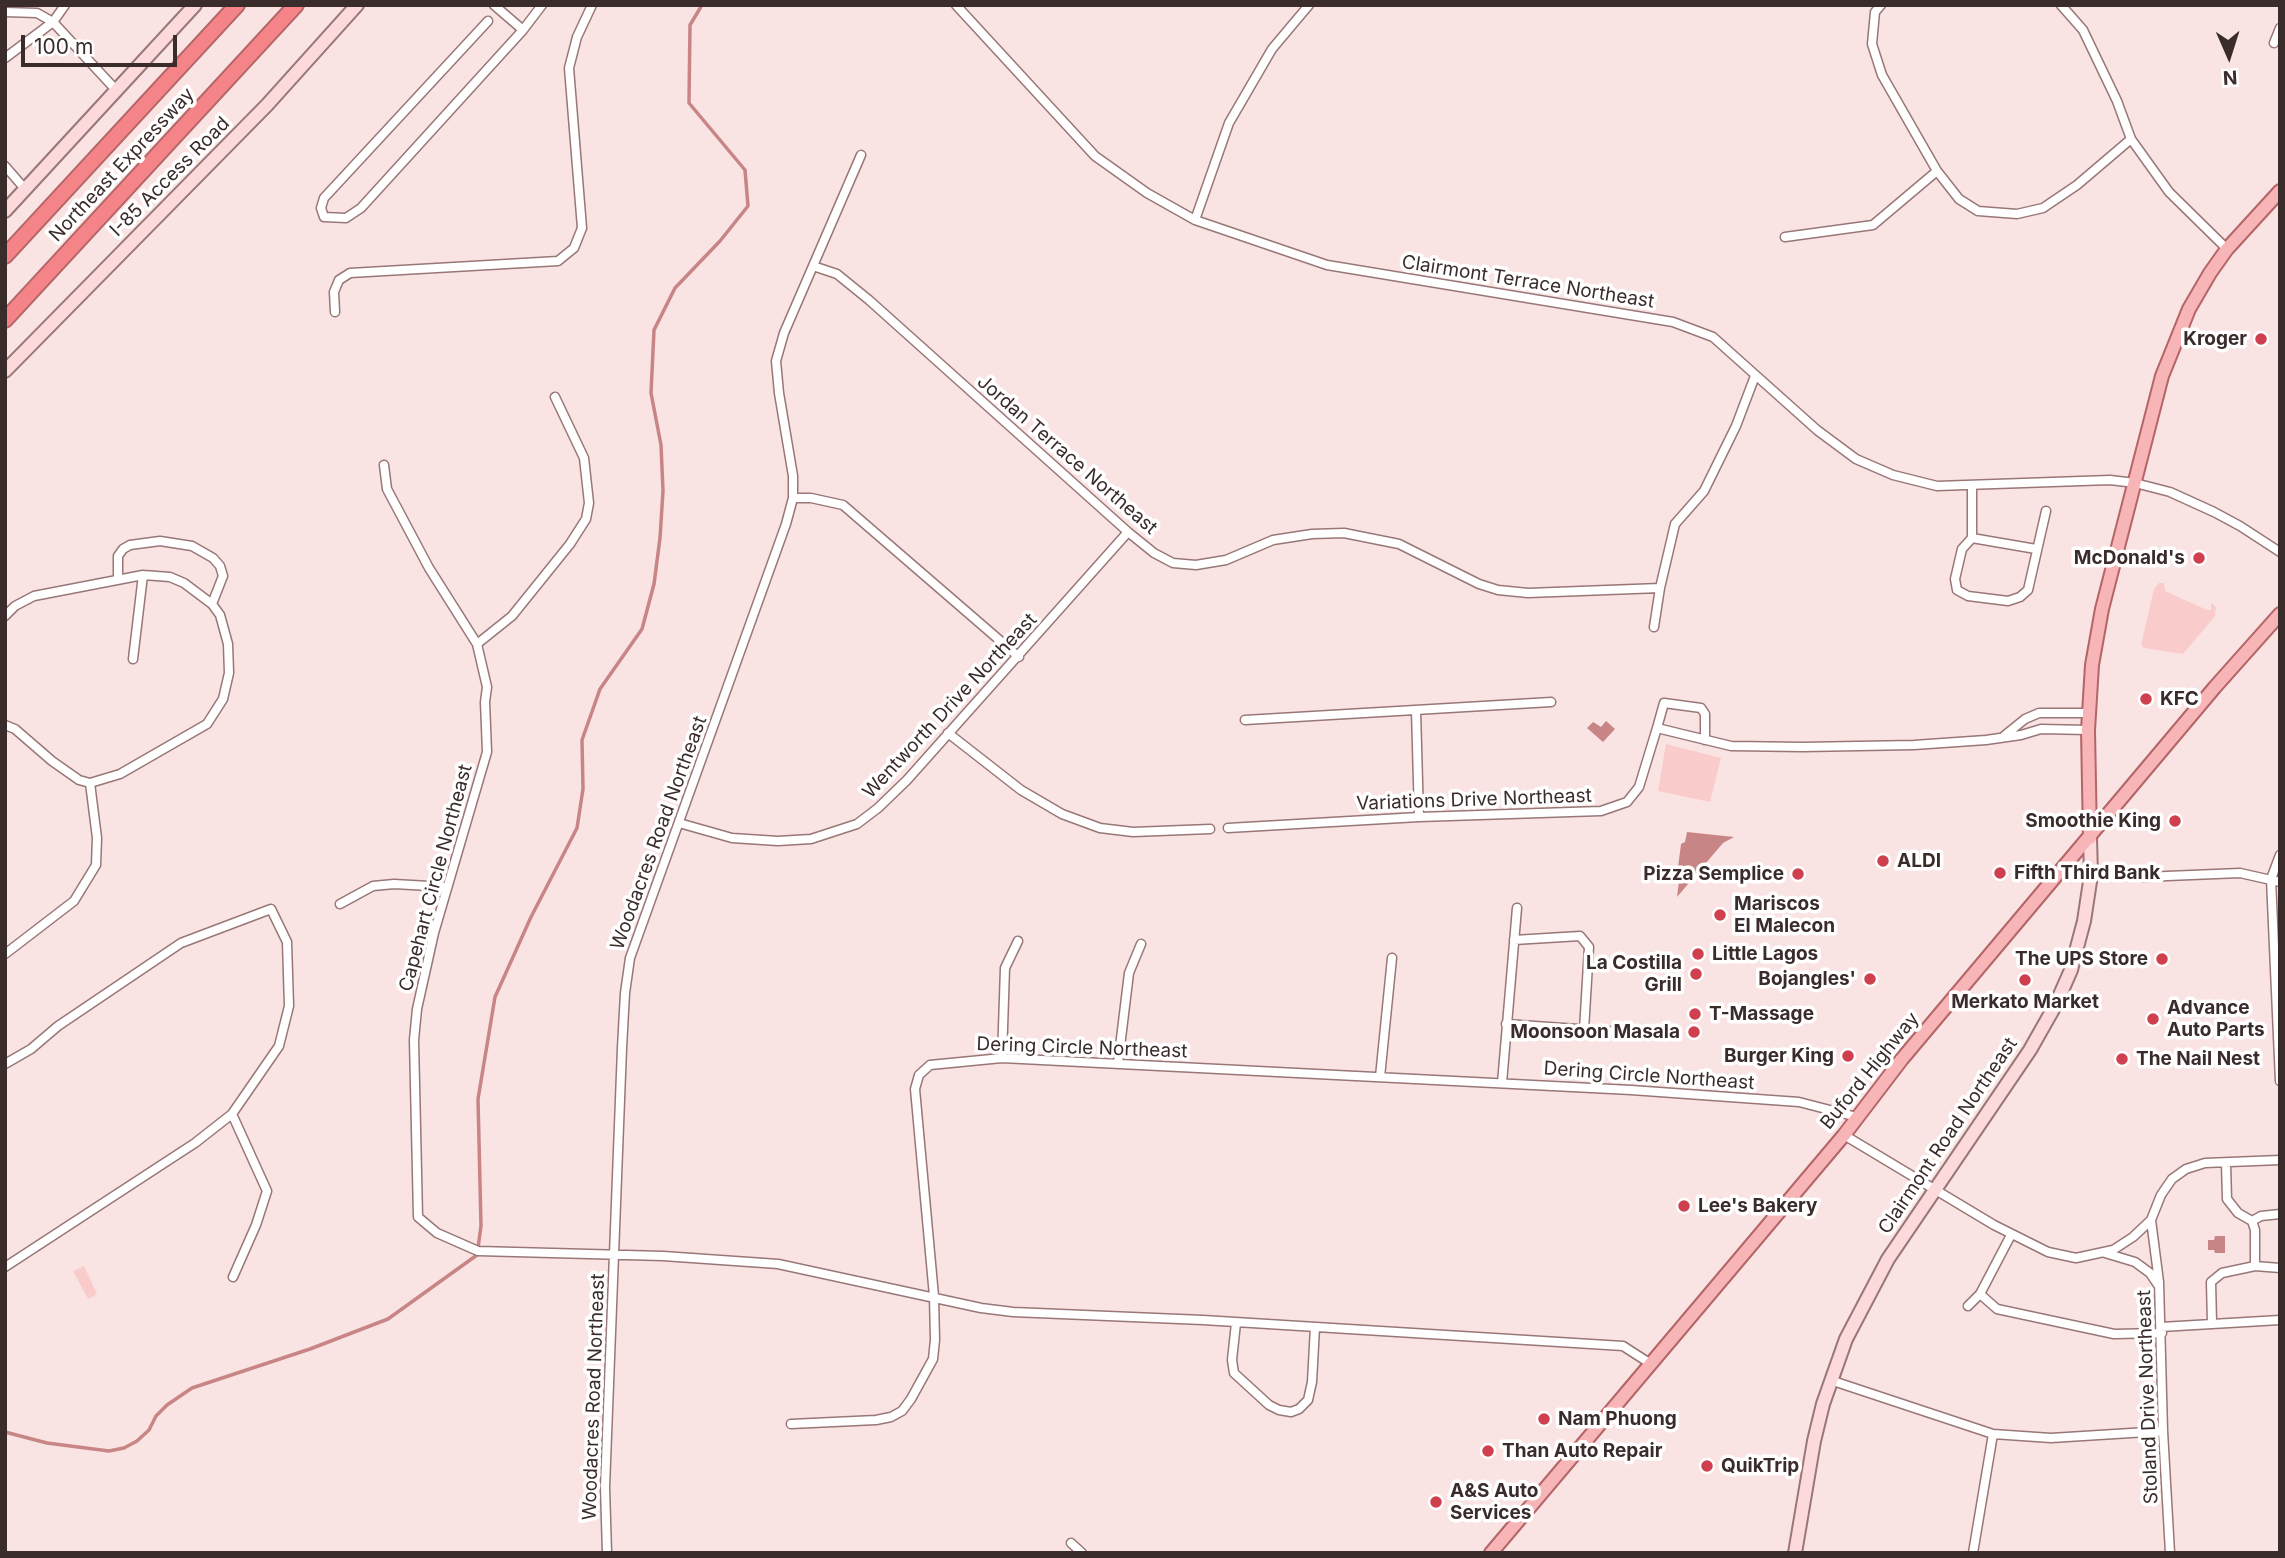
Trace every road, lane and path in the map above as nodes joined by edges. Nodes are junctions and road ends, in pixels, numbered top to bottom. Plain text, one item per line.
1 (65, 5) edge
2 (195, 5) edge
3 (237, 5) edge
4 (296, 5) edge
5 (357, 5) edge
6 (494, 5) edge
7 (542, 5) edge
8 (592, 5) edge
9 (956, 5) edge
10 (1881, 5) edge
11 (2061, 5) edge
12 (1306, 6) edge
13 (5, 12) edge
14 (488, 21) dead end
15 (53, 22) junction
16 (2280, 29) edge
17 (523, 30) junction
18 (2274, 43) dead end
19 (5, 58) edge
20 (116, 90) junction
21 (2131, 139) junction
22 (861, 155) dead end
23 (5, 166) edge
24 (1937, 171) junction
25 (26, 189) junction
26 (2280, 191) edge
27 (5, 211) edge
28 (1195, 220) junction
29 (1785, 237) dead end
30 (2227, 249) junction
31 (5, 256) edge
32 (813, 266) junction
33 (335, 312) dead end
34 (5, 320) edge
35 (5, 371) edge
36 (1755, 376) junction
37 (555, 397) dead end
38 (384, 465) dead end
39 (2135, 483) junction
40 (1972, 485) junction
41 (793, 498) junction
42 (2046, 510) dead end
43 (1128, 532) junction
44 (1972, 538) junction
45 (2036, 549) junction
46 (2280, 552) edge
47 (143, 575) junction
48 (118, 579) junction
49 (1660, 588) junction
50 (212, 604) junction
51 (2280, 614) edge
52 (5, 615) edge
53 (1654, 627) dead end
54 (477, 644) junction
55 (1019, 657) junction
56 (134, 659) dead end
57 (1551, 702) dead end
58 (1416, 711) junction
59 (2088, 713) junction
60 (1245, 720) dead end
61 (5, 725) edge
62 (1657, 728) junction
63 (2088, 730) junction
64 (948, 733) junction
65 (2004, 737) junction
66 (1705, 740) junction
67 (90, 783) junction
68 (1419, 817) junction
69 (679, 823) junction
70 (1228, 828) dead end
71 (1210, 829) dead end
72 (2090, 838) junction
73 (2280, 855) edge
74 (2133, 875) dead end
75 (2275, 881) edge
76 (447, 887) junction
77 (340, 904) dead end
78 (1517, 908) dead end
79 (1514, 940) junction
80 (1018, 941) dead end
81 (1141, 944) dead end
82 (5, 954) edge
83 (1392, 958) dead end
84 (1506, 1024) junction
85 (1584, 1030) junction
86 (1621, 1032) dead end
87 (1002, 1058) junction
88 (1118, 1063) junction
89 (5, 1064) edge
90 (1380, 1077) junction
91 (2280, 1081) edge
92 (1502, 1083) junction
93 (232, 1114) junction
94 (1857, 1117) junction
95 (1844, 1135) junction
96 (2280, 1160) edge
97 (2226, 1163) junction
98 (1935, 1189) junction
99 (2280, 1214) edge
100 (2151, 1220) junction
101 (2252, 1221) junction
102 (2011, 1235) junction
103 (2103, 1253) junction
104 (614, 1256) junction
105 (2255, 1266) junction
106 (5, 1267) edge
107 (2280, 1268) edge
108 (233, 1277) dead end
109 (2159, 1287) junction
110 (1980, 1294) junction
111 (934, 1296) junction
112 (1968, 1306) dead end
113 (2280, 1320) edge
114 (1236, 1322) junction
115 (2212, 1322) junction
116 (1315, 1327) junction
117 (2162, 1330) junction
118 (1651, 1364) junction
119 (1833, 1381) junction
120 (791, 1424) dead end
121 (2163, 1431) junction
122 (1993, 1434) junction
123 (1071, 1543) dead end
124 (607, 1553) edge
125 (1082, 1553) edge
126 (1491, 1553) edge
127 (1795, 1553) edge
128 (1973, 1553) edge
129 (2170, 1553) edge

1 - 15 street
2 - 20 main road
3 - 31 highway, Northeast Expressway
4 - 34 highway, Northeast Expressway
5 - 35 main road, I-85 Access Road
6 - 17 street
7 - 17 street
8 - 33 street
9 - 28 street, Clairmont Terrace Northeast
10 - 24 street
11 - 21 street
12 - 28 street
13 - 15 street
14 - 17 street
15 - 19 street
15 - 20 street
16 - 18 street
20 - 25 main road
21 - 24 street
21 - 30 street
22 - 32 street, Woodacres Road Northeast
23 - 25 street
24 - 29 street
25 - 27 main road
26 - 30 main road, Clairmont Road Northeast
28 - 36 street, Clairmont Terrace Northeast
30 - 39 main road, Clairmont Road Northeast
32 - 41 street, Woodacres Road Northeast
32 - 43 street, Jordan Terrace Northeast
36 - 40 street, Clairmont Terrace Northeast
36 - 49 street
37 - 54 street
38 - 54 street, Capehart Circle Northeast
39 - 40 street, Clairmont Terrace Northeast
39 - 46 street, Clairmont Terrace Northeast
39 - 59 main road, Clairmont Road Northeast
40 - 44 street
41 - 55 street
41 - 69 street, Woodacres Road Northeast
42 - 45 street
43 - 49 street, Jordan Terrace Northeast
43 - 55 street, Wentworth Drive Northeast
44 - 45 street
44 - 45 street
47 - 48 street
47 - 50 street
47 - 56 street
48 - 50 street
48 - 52 street
49 - 53 street
50 - 67 street
51 - 72 main road, Buford Highway
54 - 76 street, Capehart Circle Northeast
55 - 64 street, Wentworth Drive Northeast
57 - 58 street
58 - 60 street
58 - 68 street
59 - 63 main road, Clairmont Road Northeast
59 - 65 street
61 - 67 street
62 - 66 street
62 - 66 street, Variations Drive Northeast
62 - 68 street, Variations Drive Northeast
63 - 65 street
63 - 72 main road, Clairmont Road Northeast
64 - 69 street, Wentworth Drive Northeast
64 - 71 street
65 - 66 street
67 - 82 street
68 - 70 street, Variations Drive Northeast
69 - 104 street, Woodacres Road Northeast
72 - 94 main road, Buford Highway
72 - 98 main road, Clairmont Road Northeast
73 - 75 street
74 - 75 street
75 - 91 street
76 - 77 street
76 - 104 street, Capehart Circle Northeast
78 - 79 street
79 - 84 street
79 - 85 street
80 - 87 street
81 - 88 street
83 - 90 street
84 - 85 street
84 - 92 street
85 - 86 street
87 - 88 street, Dering Circle Northeast
87 - 111 street, Dering Circle Northeast
88 - 90 street, Dering Circle Northeast
89 - 93 street
90 - 92 street, Dering Circle Northeast
92 - 94 street, Dering Circle Northeast
93 - 106 street
93 - 108 street
94 - 95 main road, Buford Highway
95 - 98 street
95 - 118 main road, Buford Highway
96 - 97 street
97 - 100 street
97 - 101 street
98 - 102 street
98 - 119 main road, Clairmont Road Northeast
99 - 101 street
100 - 103 street
100 - 109 street, Stoland Drive Northeast
101 - 105 street
102 - 103 street
102 - 110 street
103 - 109 street
104 - 111 street, Capehart Circle Northeast
104 - 124 street, Woodacres Road Northeast
105 - 107 street
105 - 115 street
109 - 117 street, Stoland Drive Northeast
110 - 112 street
110 - 117 street
111 - 114 street
111 - 120 street, Dering Circle Northeast
113 - 115 street
114 - 116 street
114 - 116 street
115 - 117 street
116 - 118 street
117 - 121 street, Stoland Drive Northeast
118 - 126 main road, Buford Highway
119 - 122 street
119 - 127 main road, Clairmont Road Northeast
121 - 122 street
121 - 129 street, Stoland Drive Northeast
122 - 128 street
123 - 125 street

